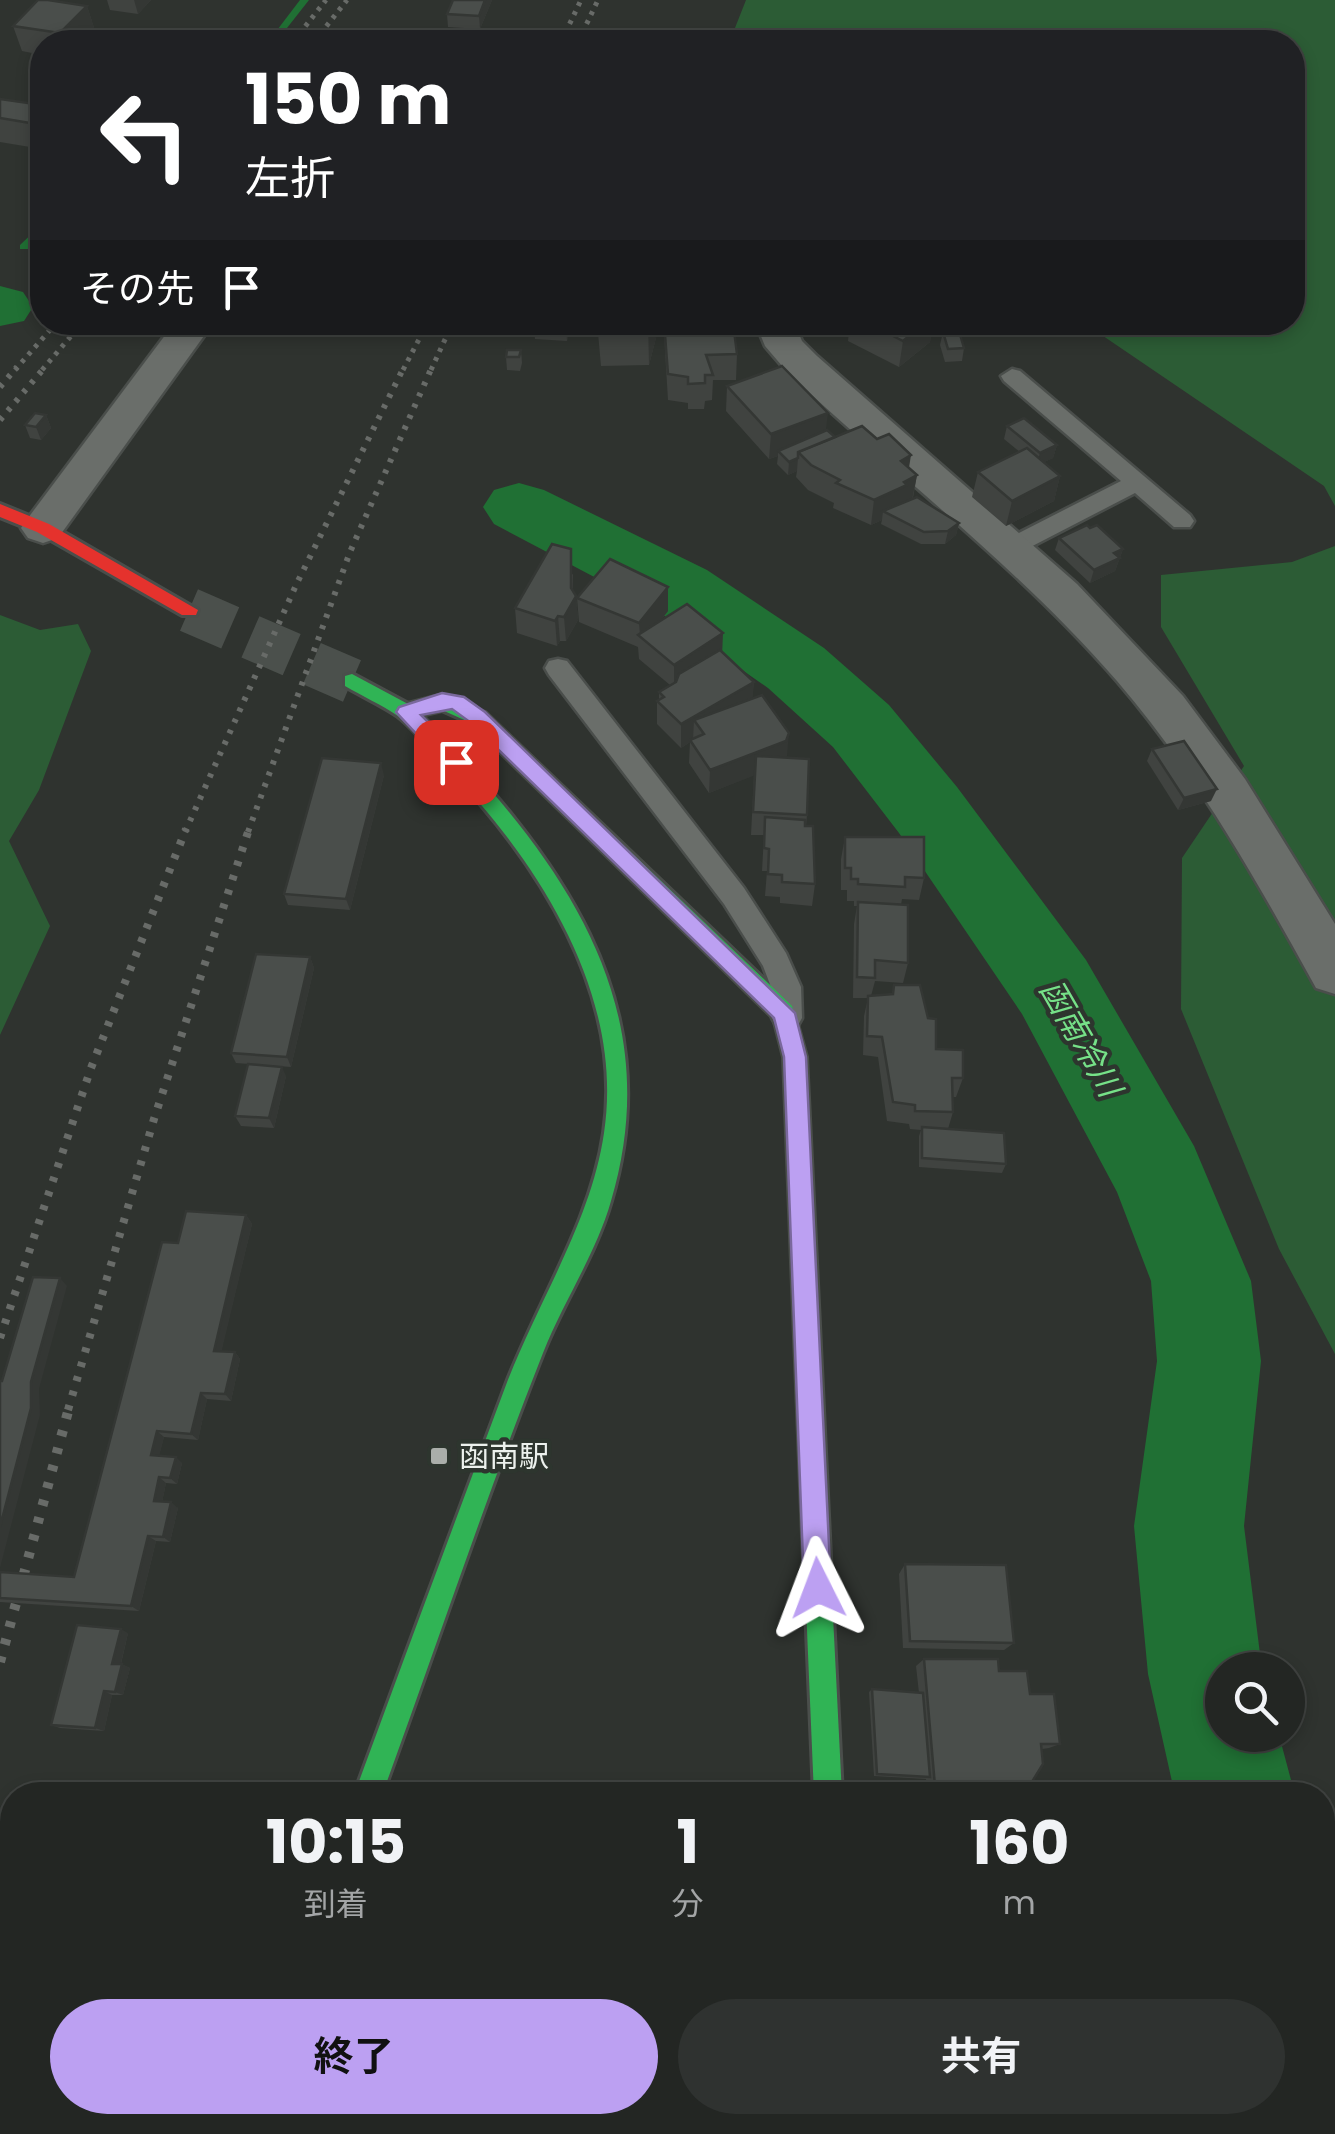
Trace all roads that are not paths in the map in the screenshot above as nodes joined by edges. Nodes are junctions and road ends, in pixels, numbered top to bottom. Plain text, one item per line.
1 (185, 335) edge
2 (780, 335) edge
3 (1012, 376) dead end
4 (1136, 483) junction
5 (0, 510) edge
6 (1182, 520) dead end
7 (43, 528) junction
8 (1009, 548) junction
9 (189, 610) tunnel mouth
10 (558, 668) dead end
11 (352, 681) tunnel mouth
12 (406, 712) junction
13 (1335, 972) edge
14 (787, 1021) junction
15 (372, 1782) edge
16 (827, 1782) edge

1 - 7 street
2 - 8 street
3 - 4 lane
4 - 6 lane
4 - 8 lane
5 - 7 street
7 - 9 street
8 - 13 street
10 - 14 lane
11 - 12 street
12 - 14 street
12 - 15 street
14 - 16 street

